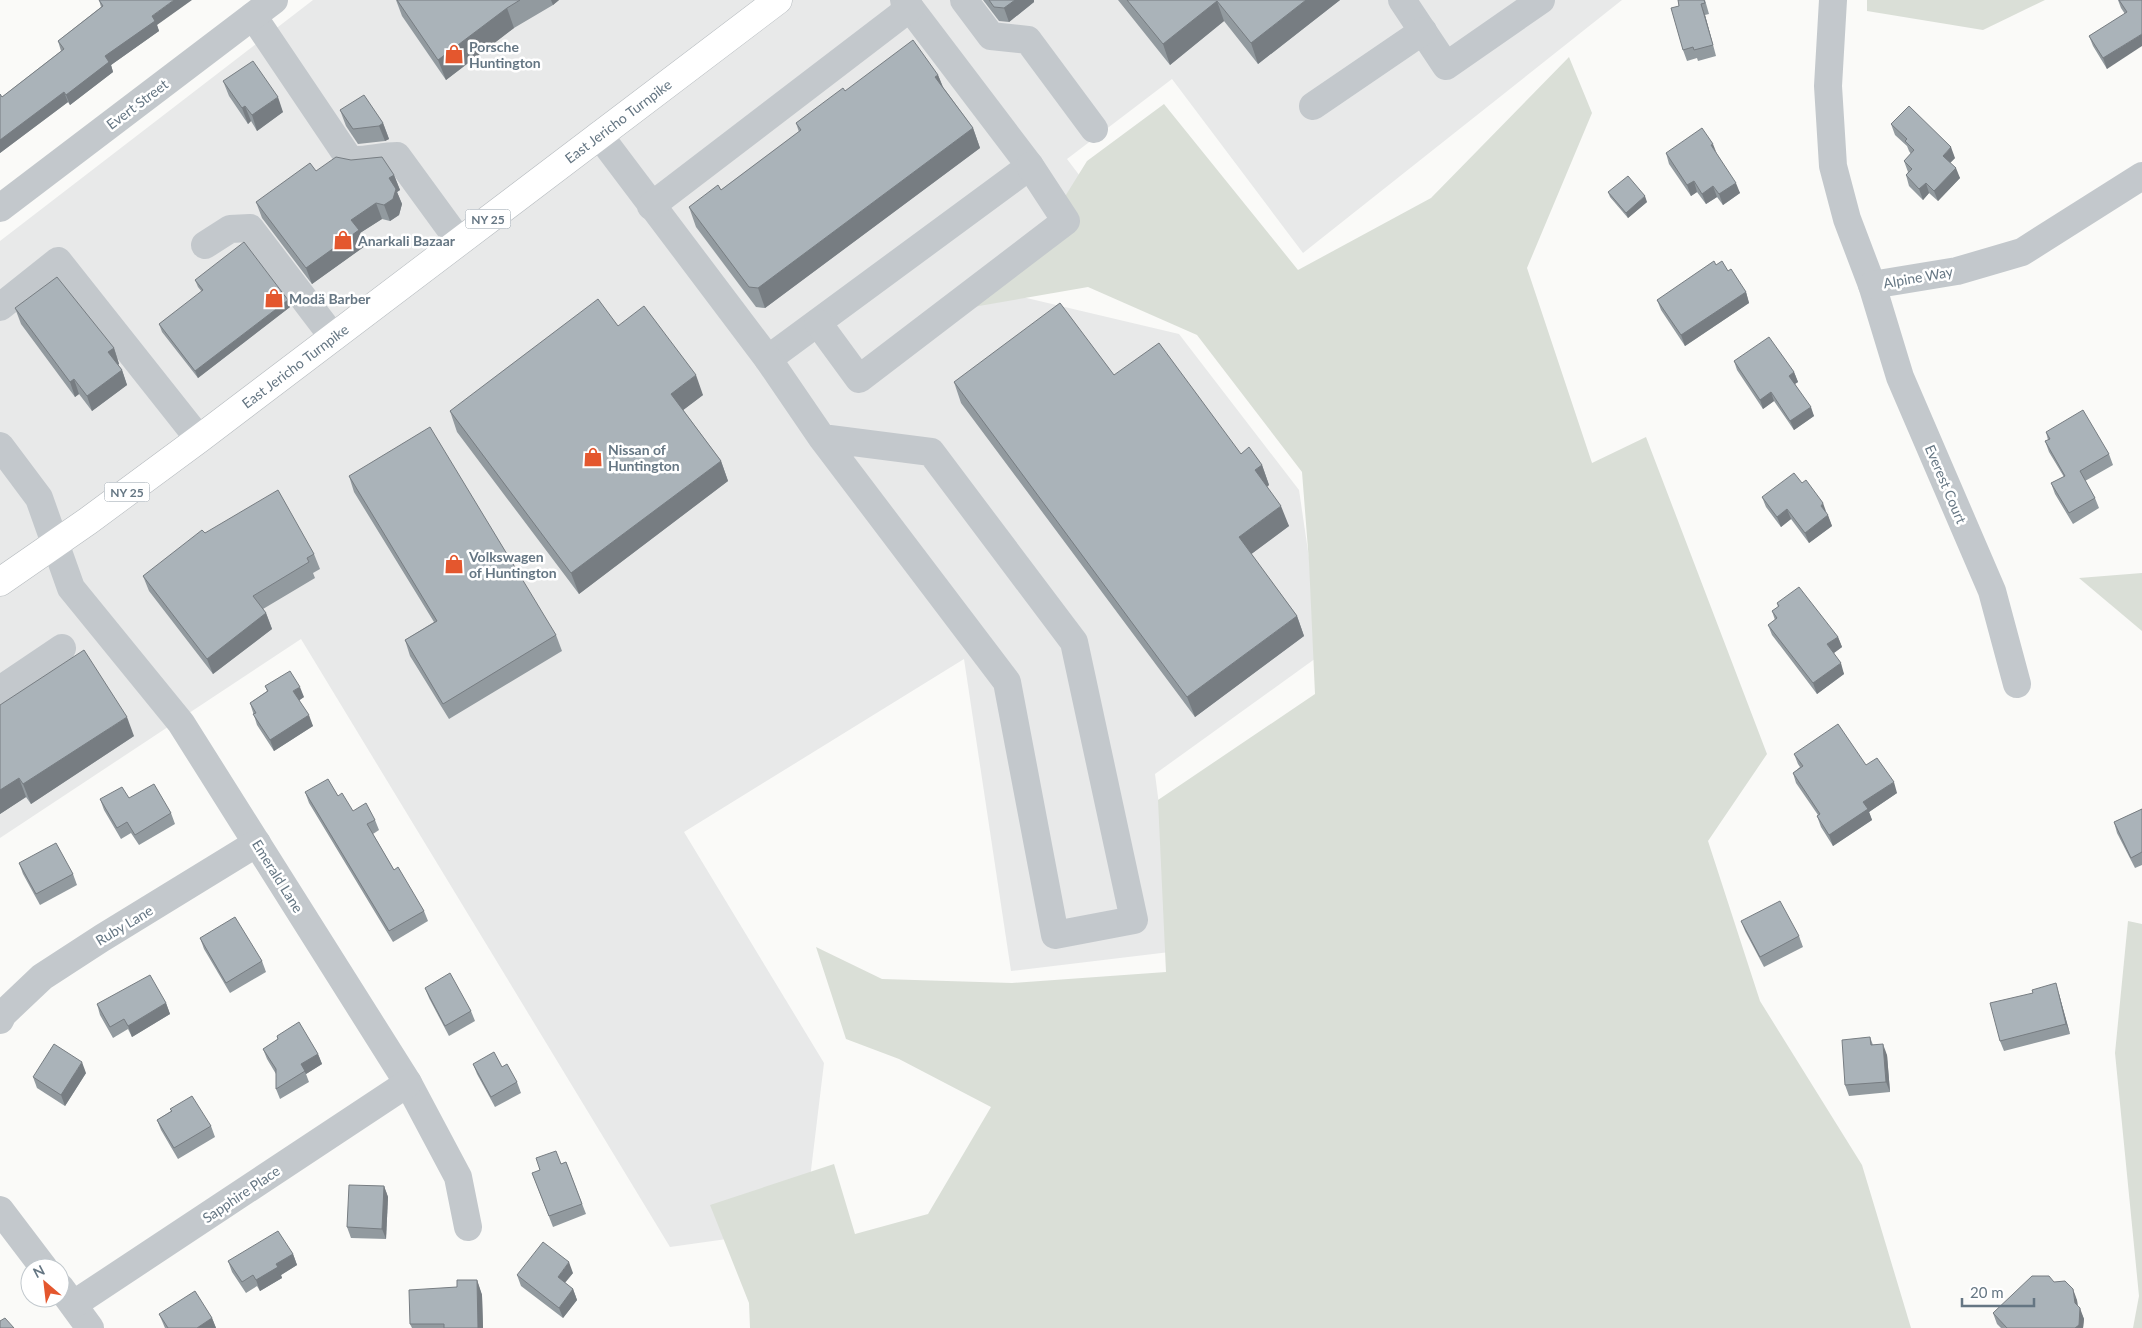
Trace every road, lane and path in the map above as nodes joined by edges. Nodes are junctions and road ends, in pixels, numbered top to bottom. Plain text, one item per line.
1 (777, 0) edge
2 (964, 0) edge
3 (1402, 0) edge
4 (1541, 0) edge
5 (1833, 0) edge
6 (907, 4) edge
7 (264, 8) edge
8 (1423, 31) junction
9 (1314, 106) dead end
10 (1094, 129) dead end
11 (599, 135) junction
12 (1030, 166) junction
13 (2142, 176) edge
14 (652, 206) junction
15 (0, 208) edge
16 (459, 241) junction
17 (205, 245) dead end
18 (1872, 285) junction
19 (0, 307) edge
20 (818, 323) junction
21 (333, 337) junction
22 (768, 359) junction
23 (822, 438) junction
24 (199, 439) junction
25 (0, 446) edge
26 (56, 544) junction
27 (0, 582) edge
28 (62, 648) dead end
29 (2017, 684) dead end
30 (0, 690) edge
31 (257, 843) junction
32 (0, 1020) edge
33 (408, 1083) junction
34 (0, 1210) edge
35 (468, 1227) dead end
36 (36, 1258) edge
37 (70, 1294) edge
38 (70, 1300) edge
39 (90, 1328) edge

1 - 11 main road, East Jericho Turnpike / NY 25
2 - 10 street
3 - 8 street
4 - 8 street
5 - 18 street, Alpine Way
6 - 12 street
6 - 14 street
7 - 15 street, Evert Street
7 - 16 street
8 - 9 street
11 - 14 street
11 - 16 main road, East Jericho Turnpike / NY 25
12 - 20 street
12 - 20 street
13 - 18 street, Alpine Way
14 - 22 street
16 - 21 main road, East Jericho Turnpike / NY 25
17 - 21 street
18 - 29 street, Everest Court
19 - 24 street
20 - 22 street
21 - 24 main road, East Jericho Turnpike / NY 25
22 - 23 street
23 - 23 street
24 - 26 main road, East Jericho Turnpike / NY 25
25 - 26 street, Emerald Lane
26 - 27 main road, East Jericho Turnpike / NY 25
26 - 31 street, Emerald Lane
28 - 30 street
31 - 32 street, Ruby Lane
31 - 33 street, Emerald Lane
33 - 35 street, Emerald Lane
33 - 37 street, Sapphire Place
34 - 36 street
38 - 39 street

